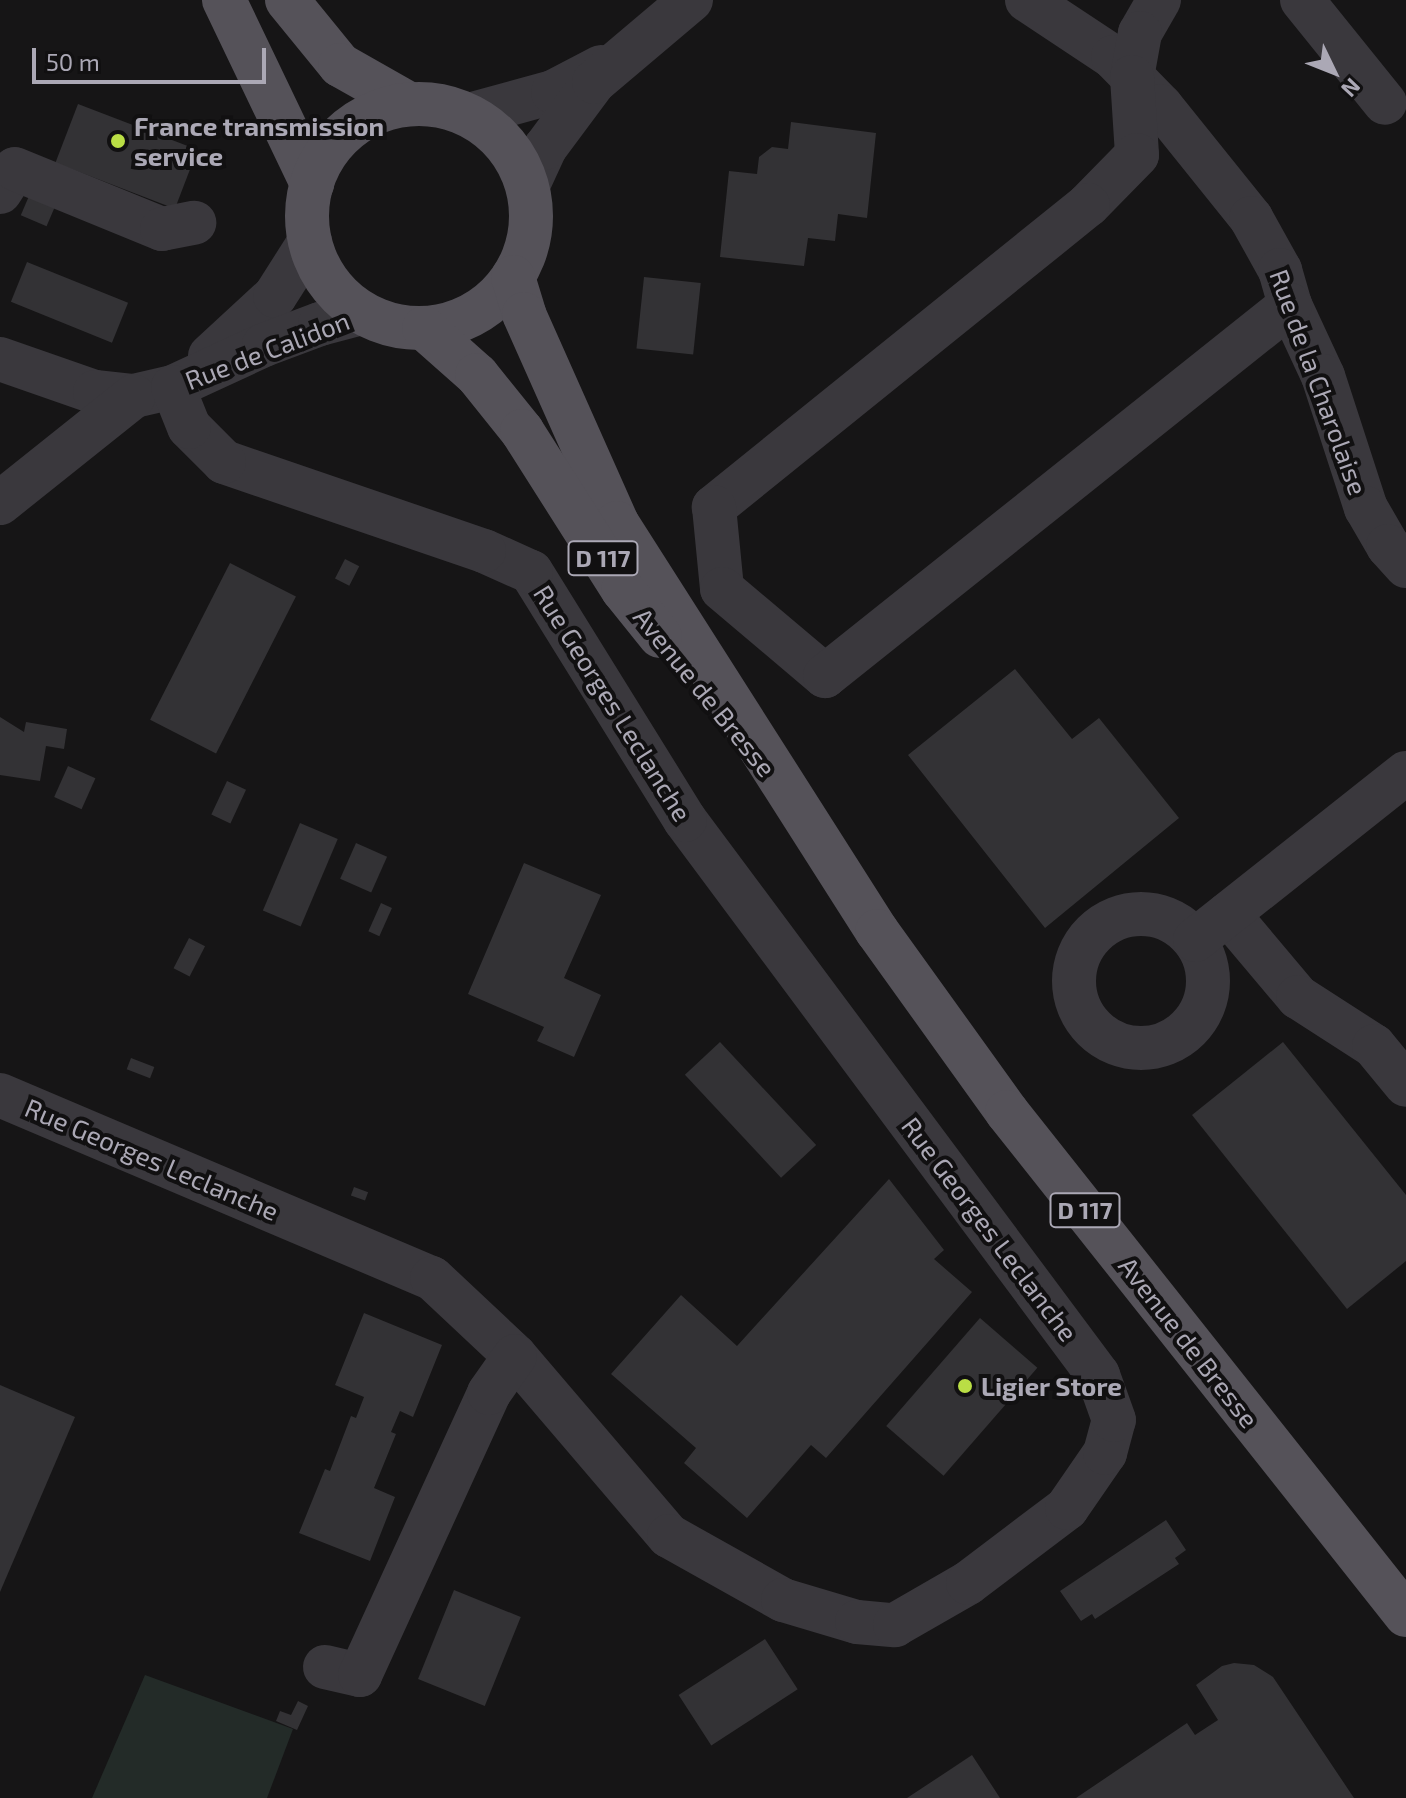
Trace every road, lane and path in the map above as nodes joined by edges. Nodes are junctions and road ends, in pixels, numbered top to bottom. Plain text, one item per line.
1 (224, 0) edge
2 (287, 0) edge
3 (691, 0) edge
4 (1027, 0) edge
5 (1159, 0) edge
6 (1302, 0) edge
7 (633, 47) junction
8 (1132, 77) junction
9 (1385, 103) dead end
10 (409, 104) junction
11 (469, 115) junction
12 (312, 184) junction
13 (528, 185) junction
14 (0, 192) edge
15 (194, 223) dead end
16 (310, 241) junction
17 (513, 277) junction
18 (1290, 305) junction
19 (362, 313) junction
20 (424, 328) junction
21 (0, 359) edge
22 (153, 392) junction
23 (0, 503) edge
24 (1406, 566) edge
25 (1406, 773) edge
26 (784, 789) junction
27 (1228, 914) junction
28 (1195, 940) dead end
29 (1406, 1085) edge
30 (0, 1095) edge
31 (515, 1356) junction
32 (1406, 1615) edge
33 (325, 1667) dead end

1 - 12 main road
2 - 10 main road
3 - 7 street
4 - 8 street, Rue de la Charolaise
5 - 8 street
6 - 9 street
7 - 11 street
7 - 13 street
8 - 18 street, Rue de la Charolaise
8 - 18 street
10 - 11 main road
10 - 12 main road
11 - 13 main road
12 - 16 main road
13 - 17 main road
14 - 15 street
16 - 19 main road
16 - 22 street, Rue de Calidon
17 - 20 main road
17 - 26 main road, Avenue de Bresse / D 117
18 - 24 street, Rue de la Charolaise
19 - 20 main road
19 - 22 street, Rue de Calidon
20 - 26 main road, Avenue de Bresse / D 117
21 - 22 street
22 - 23 street
22 - 31 street, Rue Georges Leclanche
25 - 27 street
26 - 32 main road, Avenue de Bresse / D 117
27 - 28 street
27 - 29 street
30 - 31 street, Rue Georges Leclanche
31 - 33 street

